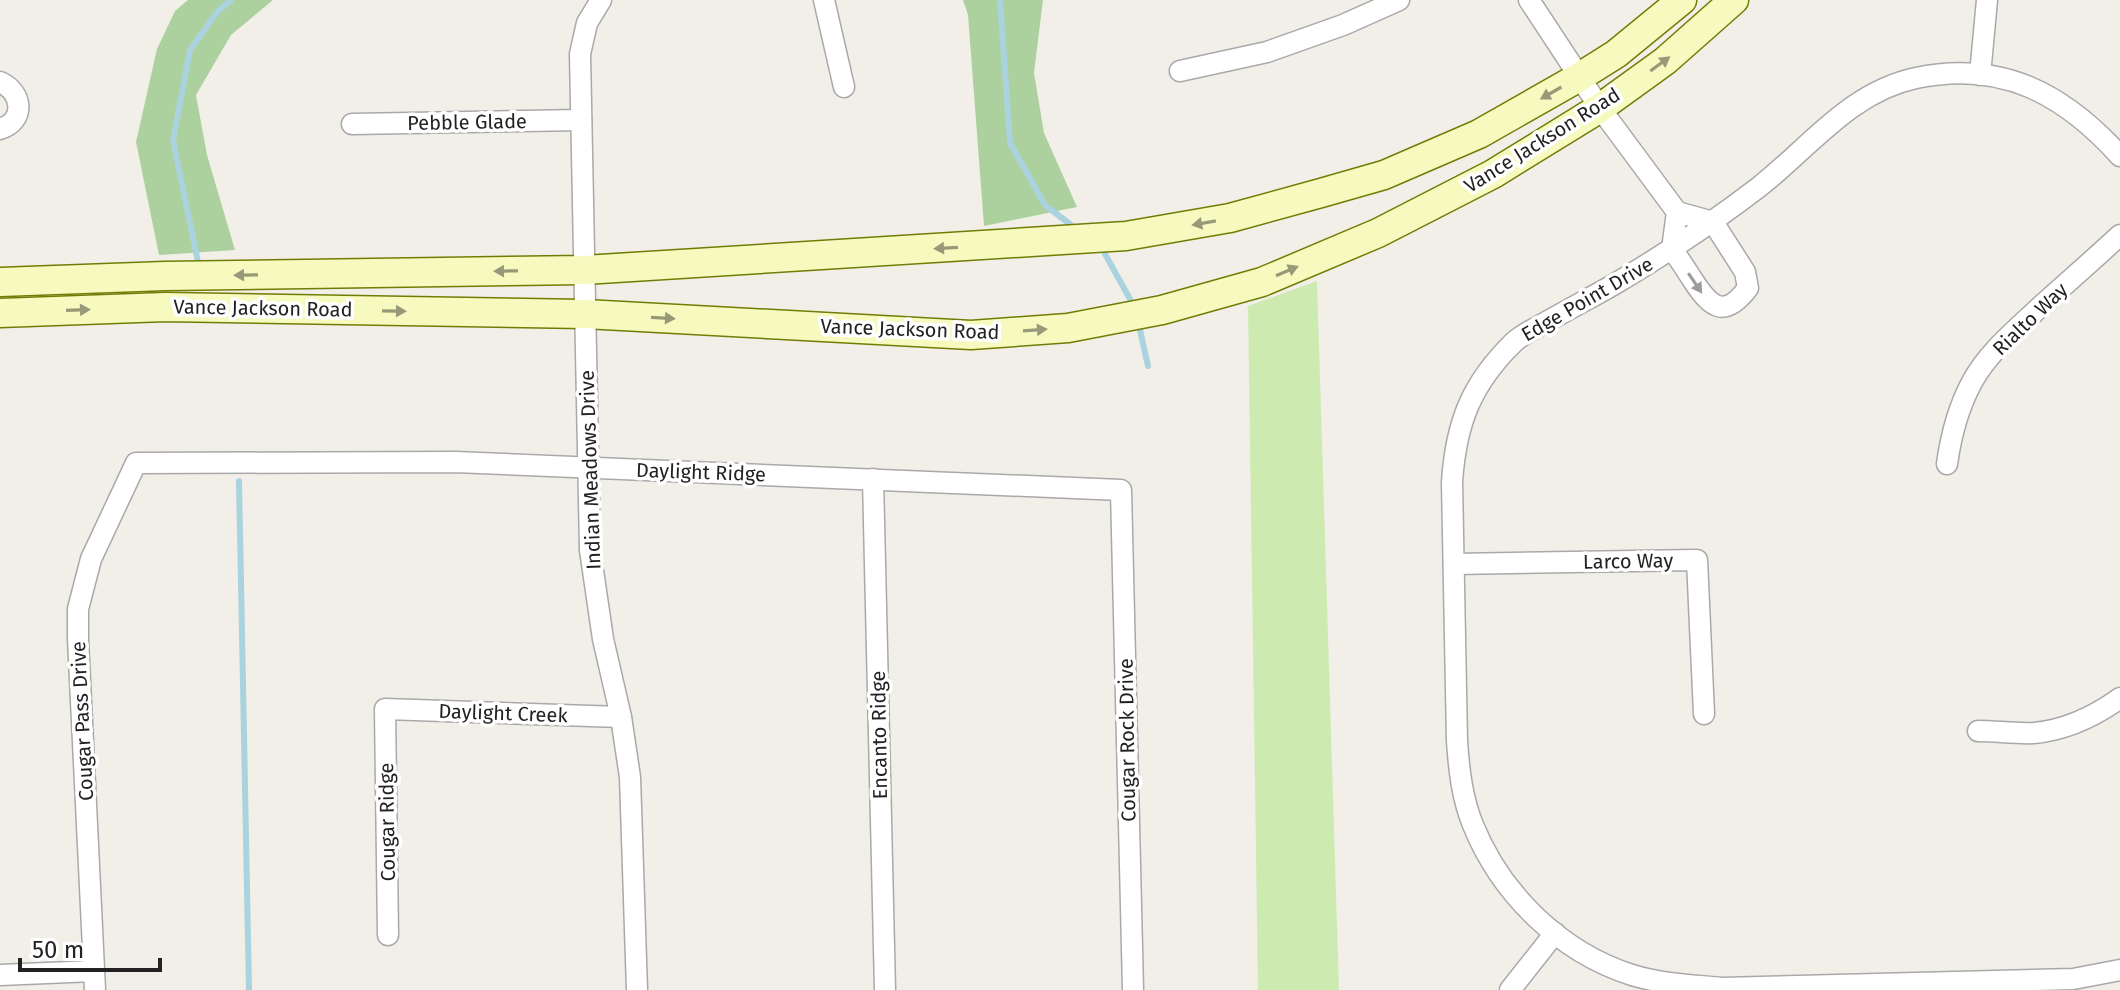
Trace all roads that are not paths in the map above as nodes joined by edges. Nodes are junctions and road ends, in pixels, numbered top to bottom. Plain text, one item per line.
1 (601, 0) edge
2 (824, 0) edge
3 (1399, 0) edge
4 (1529, 0) edge
5 (1682, 0) edge
6 (1734, 0) edge
7 (1987, 0) edge
8 (1180, 71) dead end
9 (1980, 75) junction
10 (1581, 76) junction
11 (0, 82) edge
12 (844, 87) dead end
13 (1600, 108) junction
14 (581, 120) junction
15 (352, 124) dead end
16 (0, 129) edge
17 (2120, 156) edge
18 (1677, 212) junction
19 (1713, 222) junction
20 (2120, 235) edge
21 (1672, 249) junction
22 (584, 270) junction
23 (0, 282) edge
24 (0, 313) edge
25 (585, 314) junction
26 (136, 463) joint
27 (1947, 464) dead end
28 (588, 467) junction
29 (873, 479) junction
30 (1121, 490) joint
31 (1454, 564) junction
32 (2120, 698) edge
33 (385, 709) joint
34 (1704, 714) dead end
35 (621, 717) junction
36 (1978, 731) dead end
37 (1555, 933) junction
38 (388, 935) dead end
39 (2120, 970) edge
40 (0, 975) edge
41 (94, 981) edge
42 (637, 990) edge
43 (885, 990) edge
44 (1133, 990) edge
45 (1510, 990) edge

1 - 14 street, Indian Meadows Drive
2 - 12 street
3 - 8 street
4 - 10 street
5 - 10 main road, Vance Jackson Road
13 -> 6 main road, Vance Jackson Road
7 - 9 street
9 - 17 street, Edge Point Drive
9 - 19 street, Edge Point Drive
10 - 13 street
10 -> 22 main road, Vance Jackson Road
11 - 16 street
13 - 18 street
25 -> 13 main road, Vance Jackson Road
14 - 15 street, Pebble Glade
14 - 22 street, Indian Meadows Drive
18 - 19 street
18 - 21 street
19 - 21 street, Edge Point Drive
21 -> 19 street
20 - 27 street, Rialto Way
21 - 31 street, Edge Point Drive
22 -> 23 main road, Vance Jackson Road
22 - 25 street, Indian Meadows Drive
24 -> 25 main road, Vance Jackson Road
25 - 28 street, Indian Meadows Drive
26 - 28 street, Daylight Ridge
26 - 41 street, Cougar Pass Drive
28 - 29 street, Daylight Ridge
28 - 35 street, Indian Meadows Drive
29 - 30 street, Daylight Ridge
29 - 43 street, Encanto Ridge
30 - 44 street, Cougar Rock Drive
31 - 34 street, Larco Way
31 - 37 street, Edge Point Drive
32 - 36 street
33 - 35 street, Daylight Creek
33 - 38 street, Cougar Ridge
35 - 42 street, Indian Meadows Drive
37 - 39 street, Edge Point Drive
37 - 45 street
40 - 41 street

